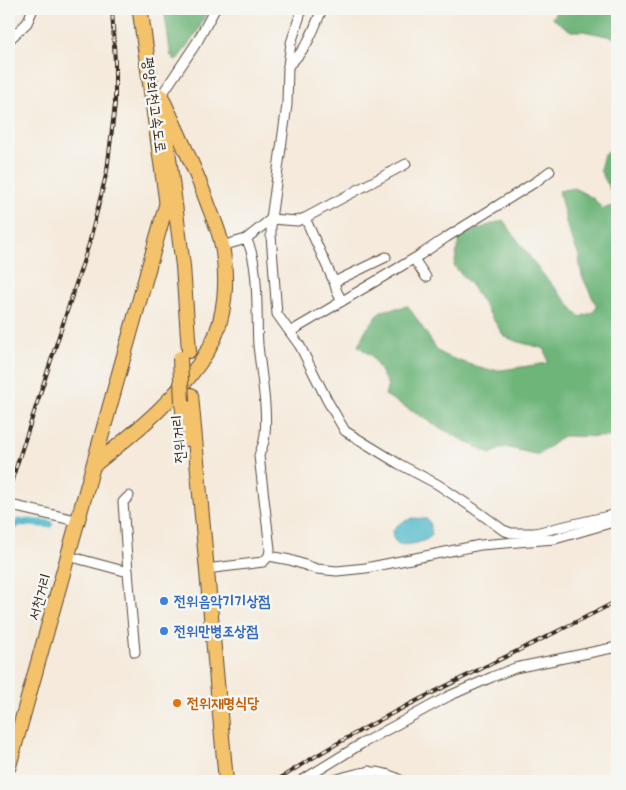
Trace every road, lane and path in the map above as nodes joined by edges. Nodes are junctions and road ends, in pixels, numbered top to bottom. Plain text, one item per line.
1 (33, 9) edge
2 (140, 9) edge
3 (148, 9) edge
4 (215, 9) edge
5 (302, 9) edge
6 (322, 9) edge
7 (9, 40) edge
8 (288, 66) junction
9 (160, 96) junction
10 (406, 164) dead end
11 (550, 171) dead end
12 (167, 202) junction
13 (305, 218) junction
14 (271, 219) junction
15 (246, 239) junction
16 (222, 246) junction
17 (386, 257) dead end
18 (414, 259) junction
19 (426, 277) dead end
20 (334, 282) junction
21 (342, 301) junction
22 (290, 332) junction
23 (184, 355) junction
24 (187, 399) junction
25 (94, 465) junction
26 (129, 496) dead end
27 (9, 505) edge
28 (617, 514) edge
29 (78, 521) junction
30 (617, 521) edge
31 (502, 530) junction
32 (503, 543) junction
33 (68, 556) junction
34 (269, 556) junction
35 (206, 569) junction
36 (128, 572) junction
37 (617, 646) edge
38 (135, 652) dead end
39 (9, 766) edge
40 (369, 771) junction
41 (219, 781) edge
42 (226, 781) edge
43 (300, 781) edge
44 (332, 781) edge
45 (362, 781) edge
46 (402, 781) edge

1 - 7 street
2 - 12 highway, 평양희천고속도로
3 - 9 highway, 평양희천고속도로
4 - 9 street
5 - 8 street
6 - 8 street
8 - 14 street
9 - 16 main road
9 - 23 main road, 전위거리
10 - 13 street
11 - 18 street
12 - 23 main road, 전위거리
12 - 25 main road, 서천거리
13 - 14 street
13 - 20 street
14 - 15 street
14 - 22 street
15 - 16 street
15 - 34 street
16 - 25 main road
17 - 20 street
18 - 19 street
18 - 21 street
20 - 21 street
21 - 22 street
22 - 31 street
23 - 24 main road, 전위거리, bridge
24 - 35 main road, 전위거리
24 - 41 main road, 전위거리
25 - 29 main road, 서천거리
26 - 36 street
27 - 29 street
28 - 31 street
29 - 33 main road, 서천거리
30 - 32 street
31 - 32 street
32 - 34 street
33 - 36 street
33 - 39 main road, 서천거리
34 - 35 street
35 - 42 main road, 전위거리
36 - 38 street
37 - 43 street
40 - 44 street
40 - 45 street
40 - 46 street

